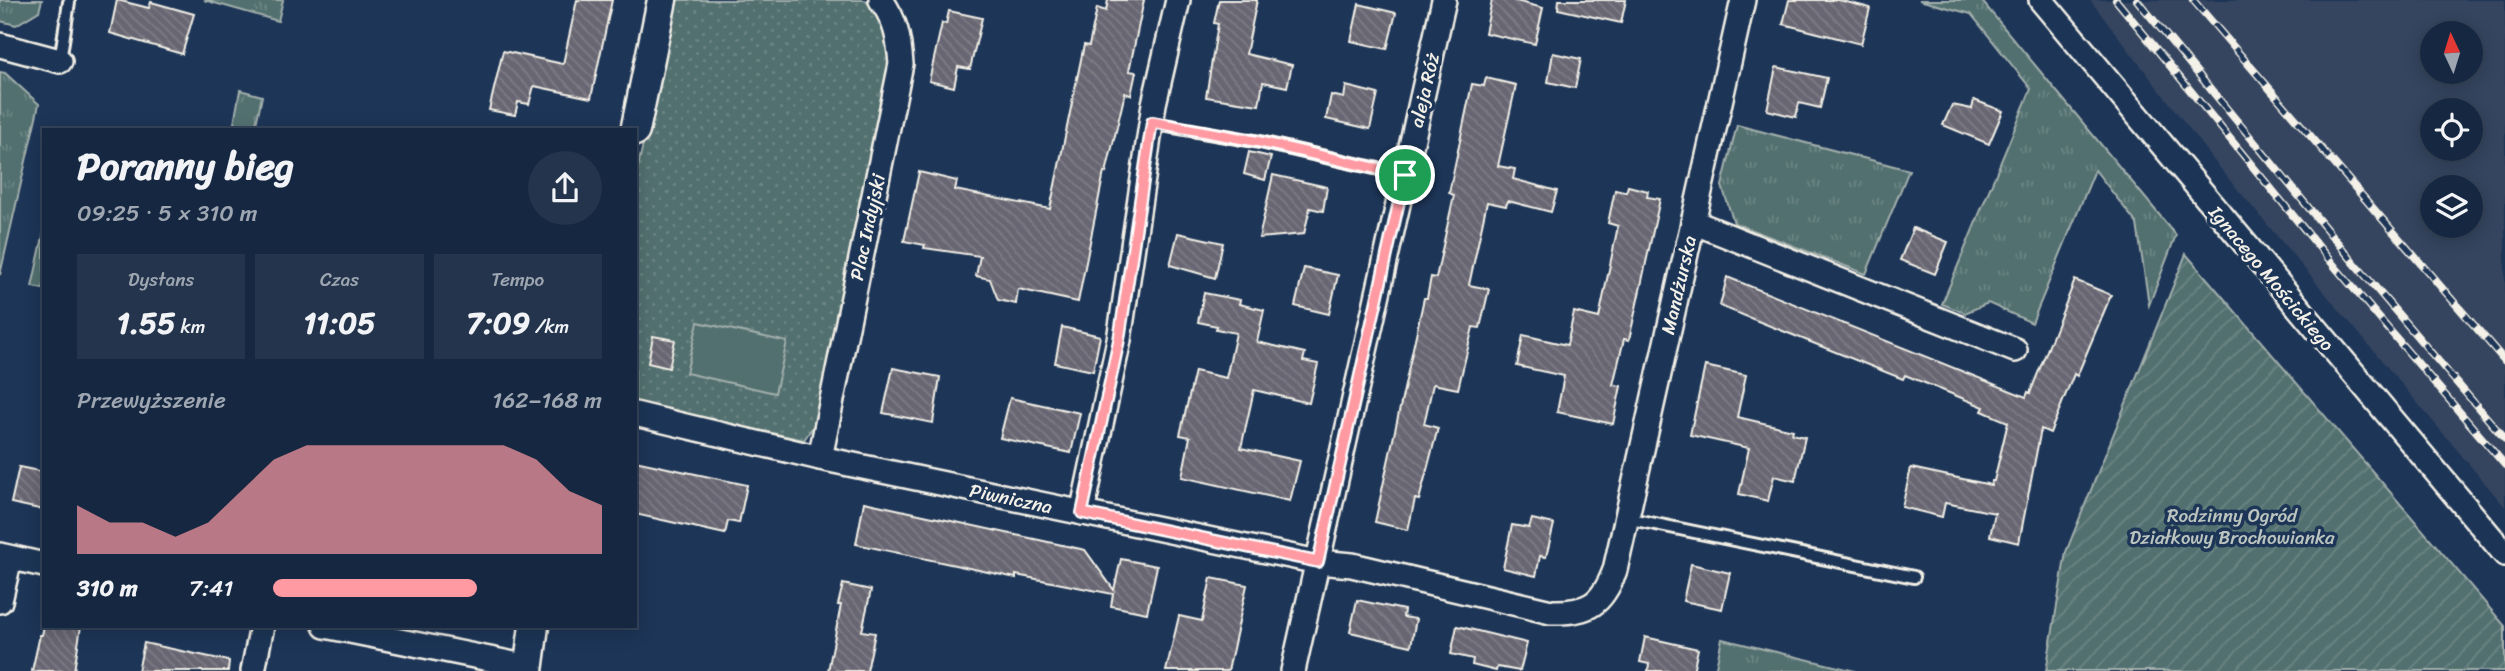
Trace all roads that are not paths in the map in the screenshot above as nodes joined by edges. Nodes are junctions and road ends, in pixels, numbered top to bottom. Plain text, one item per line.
1 (662, 0) edge
2 (881, 0) edge
3 (1178, 0) edge
4 (1444, 0) edge
5 (1742, 0) edge
6 (2041, 0) edge
7 (69, 2) dead end
8 (0, 45) edge
9 (60, 61) joint
10 (1152, 122) junction
11 (636, 128) edge
12 (1405, 175) junction
13 (1692, 222) junction
14 (2015, 350) dead end
15 (637, 414) edge
16 (820, 457) junction
17 (1082, 513) junction
18 (1626, 518) junction
19 (2505, 554) edge
20 (5, 556) edge
21 (1318, 562) junction
22 (42, 565) edge
23 (1615, 570) joint
24 (1913, 577) dead end
25 (0, 601) edge
26 (262, 628) edge
27 (335, 628) edge
28 (534, 628) edge
29 (528, 669) edge
30 (253, 671) edge
31 (1293, 671) edge

1 - 11 street
2 - 16 street, Plac Indyjski
3 - 10 street
4 - 12 street, aleja Róż
5 - 13 street, Mandżurska
6 - 19 street, Ignacego Mościckiego
7 - 9 lane
8 - 9 street
10 - 12 lane
10 - 17 street
12 - 21 street, aleja Róż
13 - 14 street
13 - 18 street, Mandżurska
15 - 16 street, Piwniczna
16 - 17 street, Piwniczna
17 - 21 street, Piwniczna
18 - 23 street, Mandżurska
18 - 24 lane
20 - 22 street
20 - 25 street
21 - 23 street, Piwniczna
21 - 31 street, aleja Róż
26 - 30 street
27 - 29 street
28 - 29 street

